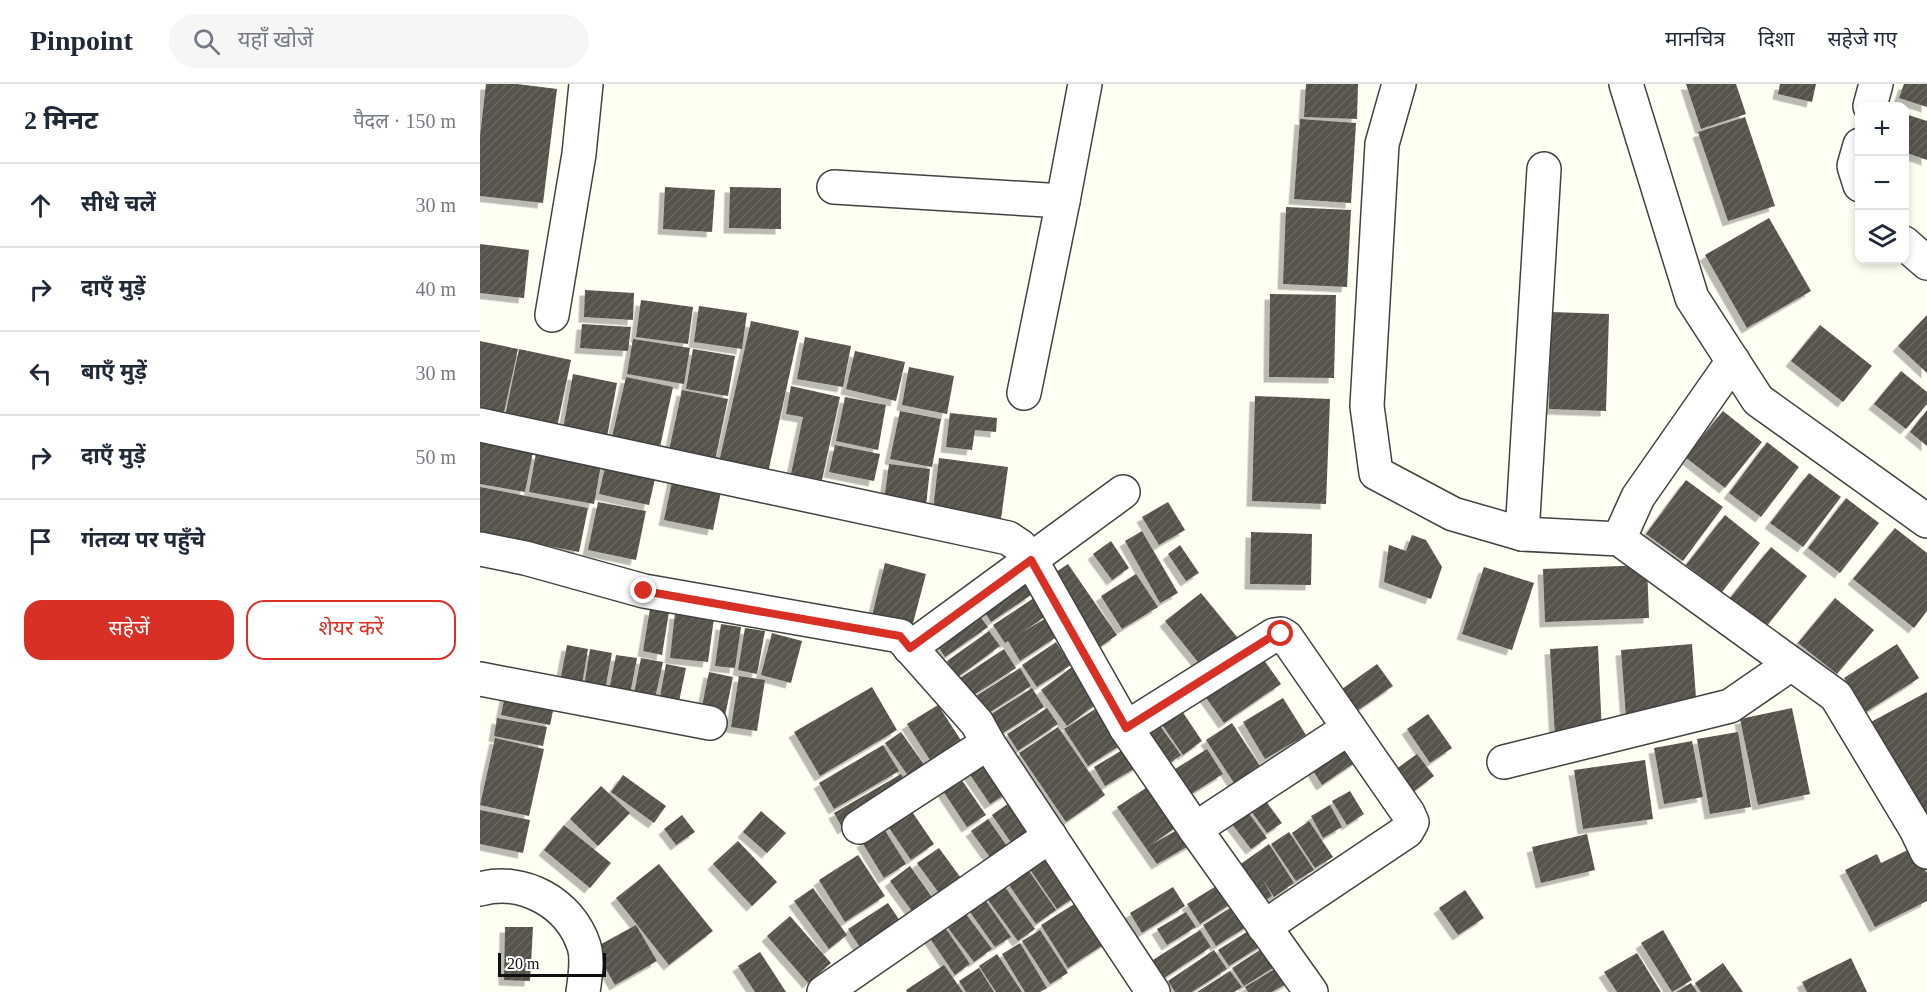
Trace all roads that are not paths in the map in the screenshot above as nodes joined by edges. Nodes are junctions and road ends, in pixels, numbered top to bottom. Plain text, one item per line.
1 (586, 84) edge
2 (1085, 84) edge
3 (1399, 84) edge
4 (1626, 84) edge
5 (1876, 84) edge
6 (1871, 102) edge
7 (1544, 169) dead end
8 (834, 187) dead end
9 (1064, 201) junction
10 (1909, 247) edge
11 (1927, 263) edge
12 (552, 315) dead end
13 (1733, 361) junction
14 (1024, 393) dead end
15 (480, 425) edge
16 (1123, 492) dead end
17 (1927, 521) edge
18 (1522, 534) junction
19 (1619, 539) junction
20 (480, 549) edge
21 (1031, 560) junction
22 (910, 648) junction
23 (1791, 664) junction
24 (480, 679) edge
25 (710, 723) dead end
26 (1126, 728) junction
27 (1349, 728) junction
28 (988, 743) junction
29 (1504, 762) dead end
30 (860, 827) dead end
31 (1195, 829) junction
32 (1050, 836) junction
33 (1927, 852) edge
34 (480, 889) edge
35 (1264, 927) junction
36 (826, 991) edge
37 (583, 992) edge
38 (1153, 992) edge
39 (1311, 992) edge

1 - 12 street
2 - 9 street
3 - 18 street
4 - 13 street
5 - 6 street
7 - 18 street
8 - 9 street
9 - 14 street
10 - 11 street
13 - 17 street
13 - 19 street
15 - 21 street
16 - 21 street
18 - 19 street
19 - 23 street
20 - 22 street
21 - 22 street
21 - 26 street
22 - 28 street
23 - 29 street
23 - 33 street
24 - 25 street
26 - 27 street
26 - 31 street
27 - 31 street
27 - 35 street
28 - 30 street
28 - 32 street
31 - 35 street
32 - 36 street
32 - 38 street
34 - 37 street
35 - 39 street

